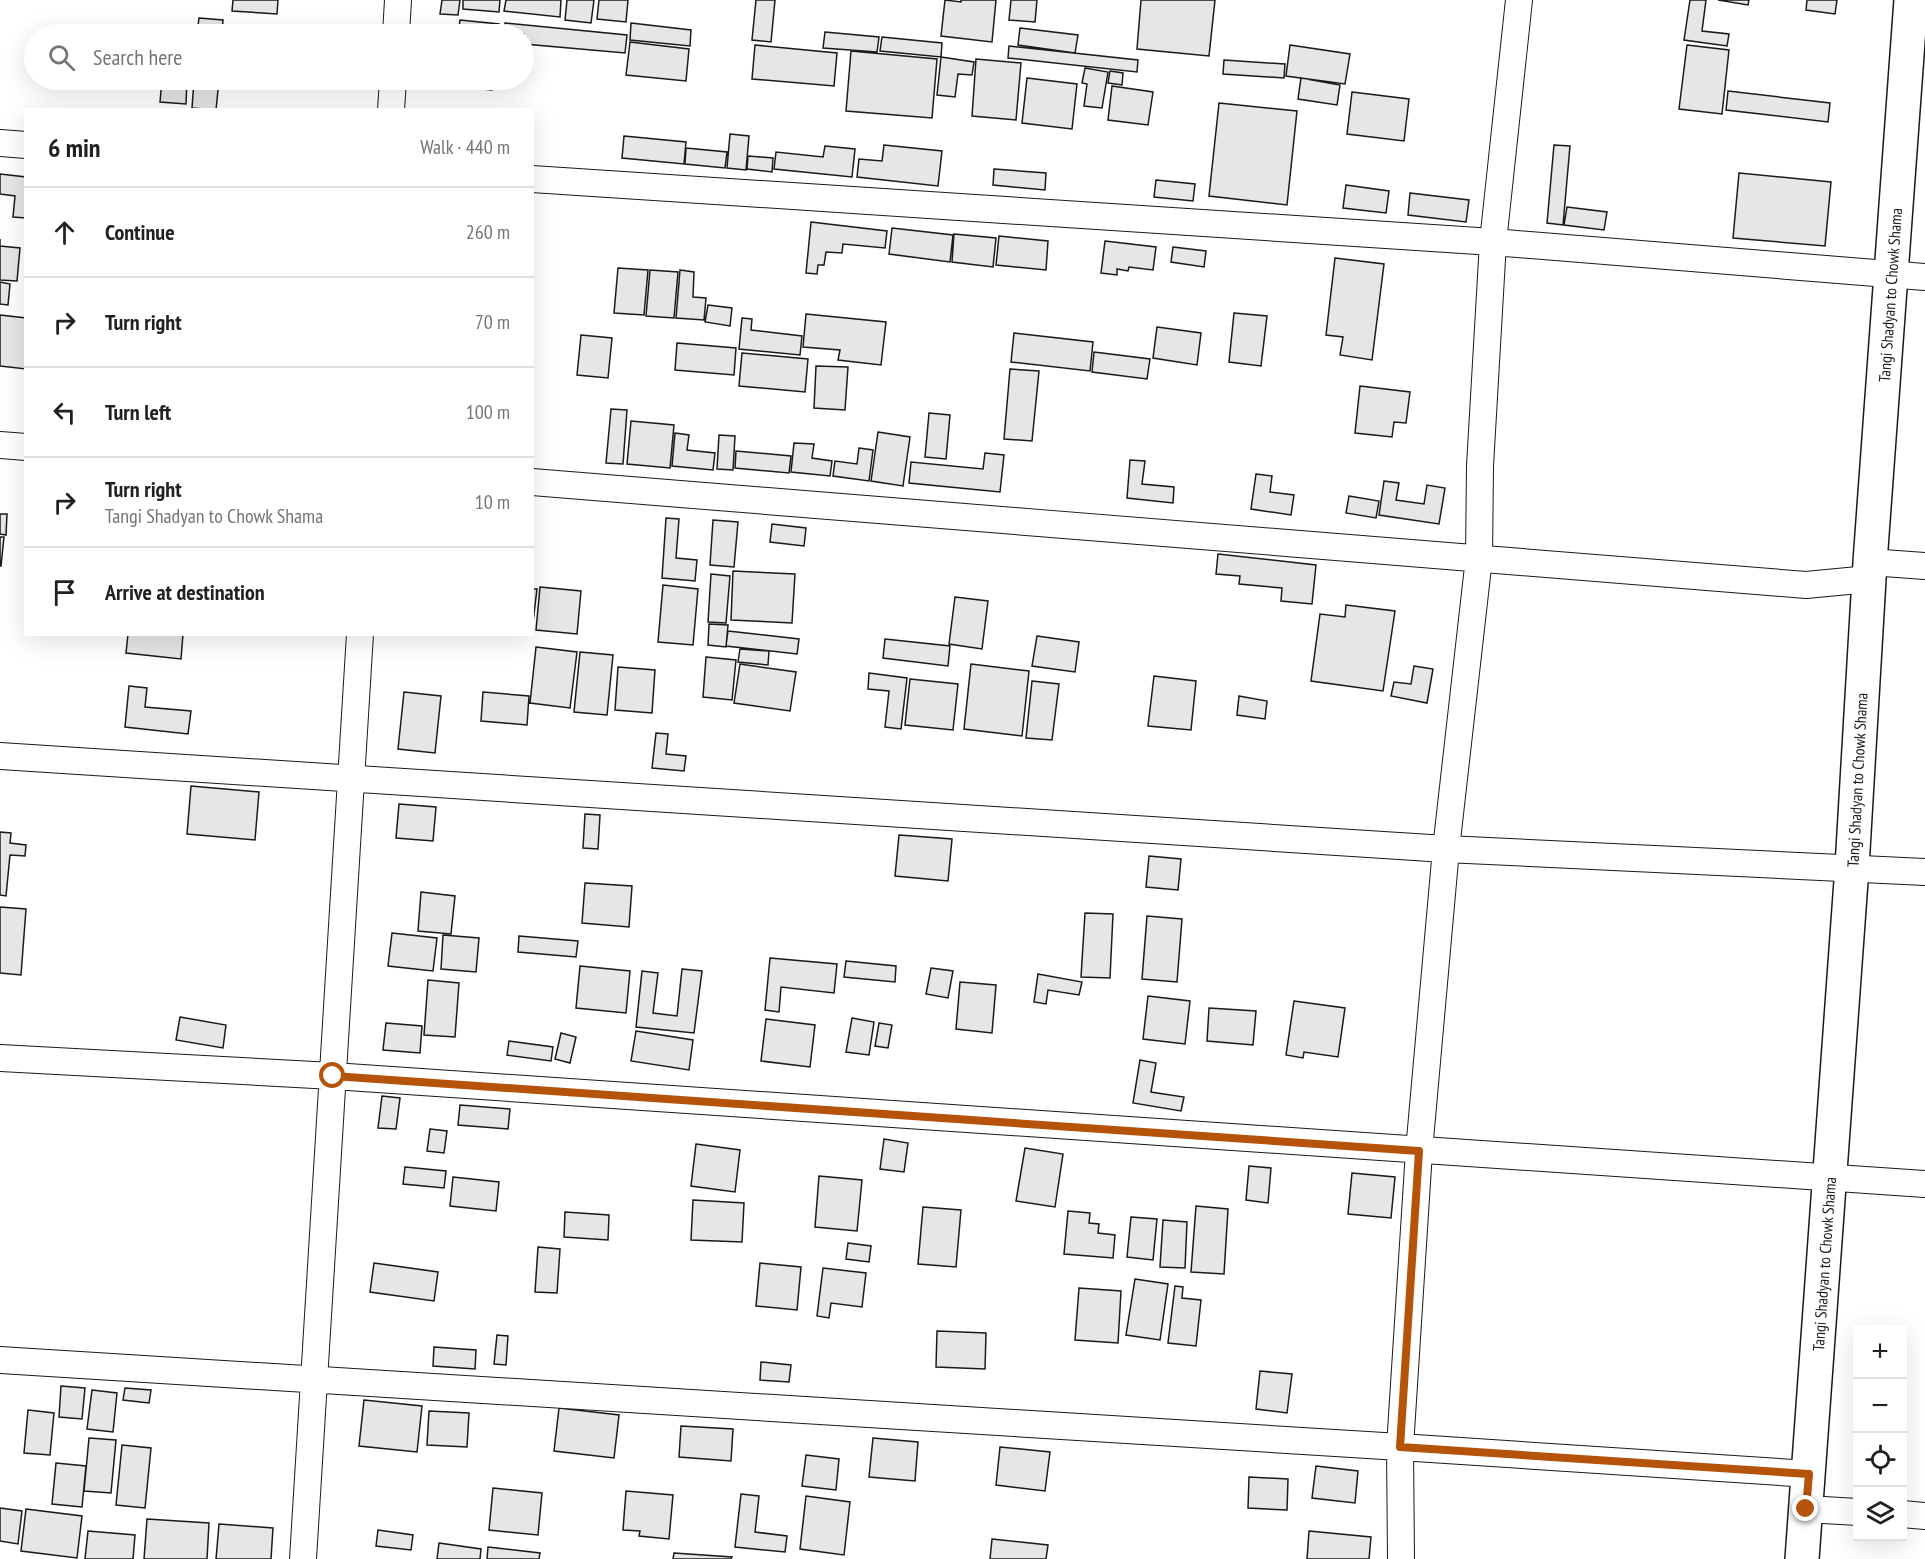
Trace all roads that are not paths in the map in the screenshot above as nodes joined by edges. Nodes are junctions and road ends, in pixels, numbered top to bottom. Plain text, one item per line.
1 (398, 0) edge
2 (1519, 0) edge
3 (1911, 0) edge
4 (397, 24) edge
5 (392, 90) edge
6 (391, 108) edge
7 (0, 143) edge
8 (24, 145) edge
9 (534, 179) edge
10 (1493, 242) junction
11 (1891, 275) junction
12 (1925, 277) edge
13 (0, 445) edge
14 (24, 447) edge
15 (534, 482) edge
16 (1479, 558) junction
17 (1925, 566) edge
18 (1869, 571) junction
19 (360, 636) edge
20 (0, 756) edge
21 (351, 778) junction
22 (1446, 849) junction
23 (1852, 867) junction
24 (1925, 872) edge
25 (0, 1058) edge
26 (333, 1076) junction
27 (1419, 1151) junction
28 (1830, 1178) junction
29 (1925, 1184) edge
30 (0, 1360) edge
31 (314, 1380) junction
32 (1400, 1447) junction
33 (1809, 1474) junction
34 (1806, 1509) junction
35 (1853, 1512) edge
36 (1907, 1514) edge
37 (1925, 1516) edge
38 (303, 1559) edge
39 (1401, 1559) edge
40 (1802, 1559) edge

1 - 4 street
2 - 10 street
3 - 11 main road, Tangi Shadyan to Chowk Shama
5 - 6 street
7 - 8 street
9 - 10 street
10 - 11 street
10 - 16 street
11 - 12 street
11 - 18 main road, Tangi Shadyan to Chowk Shama
13 - 14 street
15 - 16 street
16 - 18 street
16 - 22 street
17 - 18 street
18 - 23 main road, Tangi Shadyan to Chowk Shama
19 - 21 street
20 - 21 street
21 - 22 street
21 - 26 street
22 - 23 street
22 - 27 street
23 - 24 street
23 - 28 main road, Tangi Shadyan to Chowk Shama
25 - 26 street
26 - 27 street
26 - 31 street
27 - 28 street
27 - 32 street
28 - 29 street
28 - 33 main road, Tangi Shadyan to Chowk Shama
30 - 31 street
31 - 32 street
31 - 38 street
32 - 33 street
32 - 39 street
33 - 34 main road, Tangi Shadyan to Chowk Shama
34 - 35 street
34 - 40 main road, Tangi Shadyan to Chowk Shama
36 - 37 street

